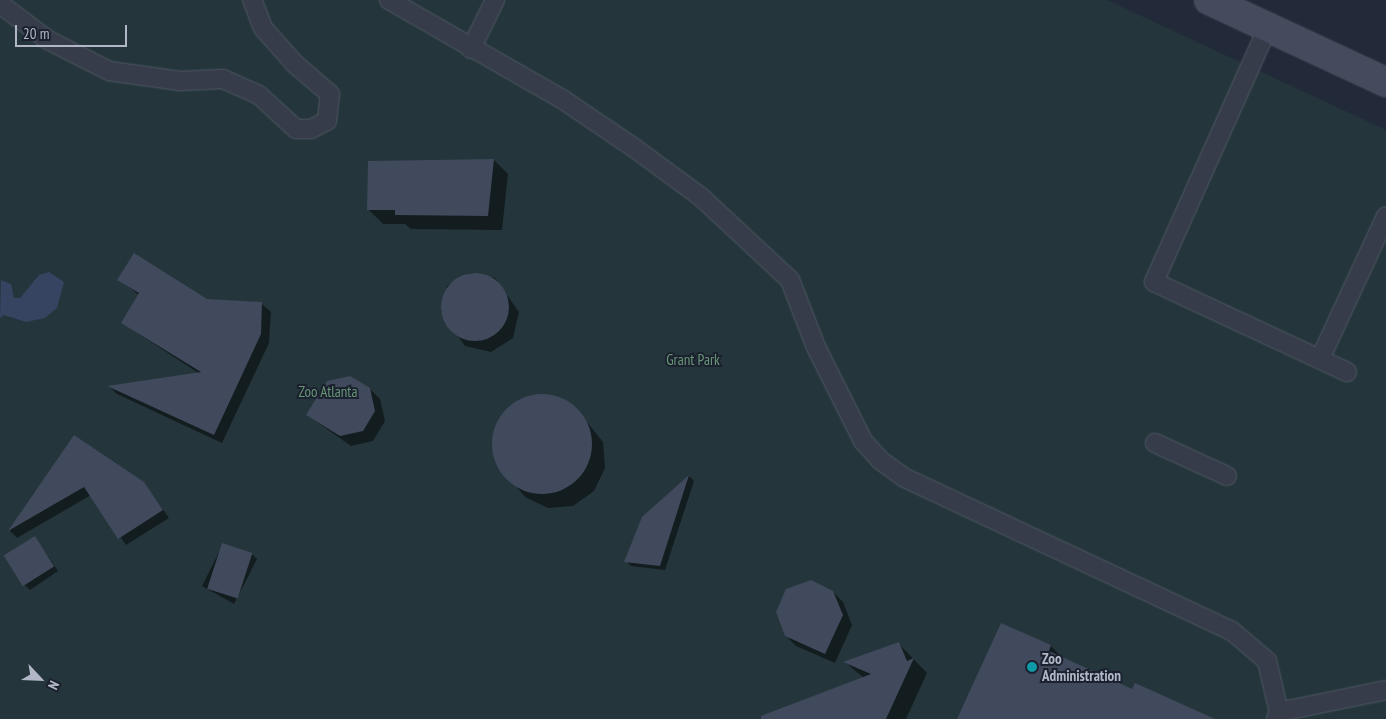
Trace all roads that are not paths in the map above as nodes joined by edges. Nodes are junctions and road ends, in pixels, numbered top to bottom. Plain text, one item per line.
1 (252, 0) edge
2 (389, 0) edge
3 (495, 0) edge
4 (1209, 0) edge
5 (0, 4) edge
6 (1268, 27) junction
7 (471, 49) junction
8 (1386, 82) edge
9 (1384, 224) edge
10 (1320, 359) junction
11 (1347, 372) dead end
12 (1155, 443) dead end
13 (1226, 476) dead end
14 (1386, 690) edge
15 (1278, 715) edge

1 - 5 lane
2 - 7 lane
3 - 7 lane
4 - 6 street
6 - 8 street
6 - 10 lane
7 - 15 lane
9 - 10 lane
10 - 11 lane
12 - 13 lane
14 - 15 lane

